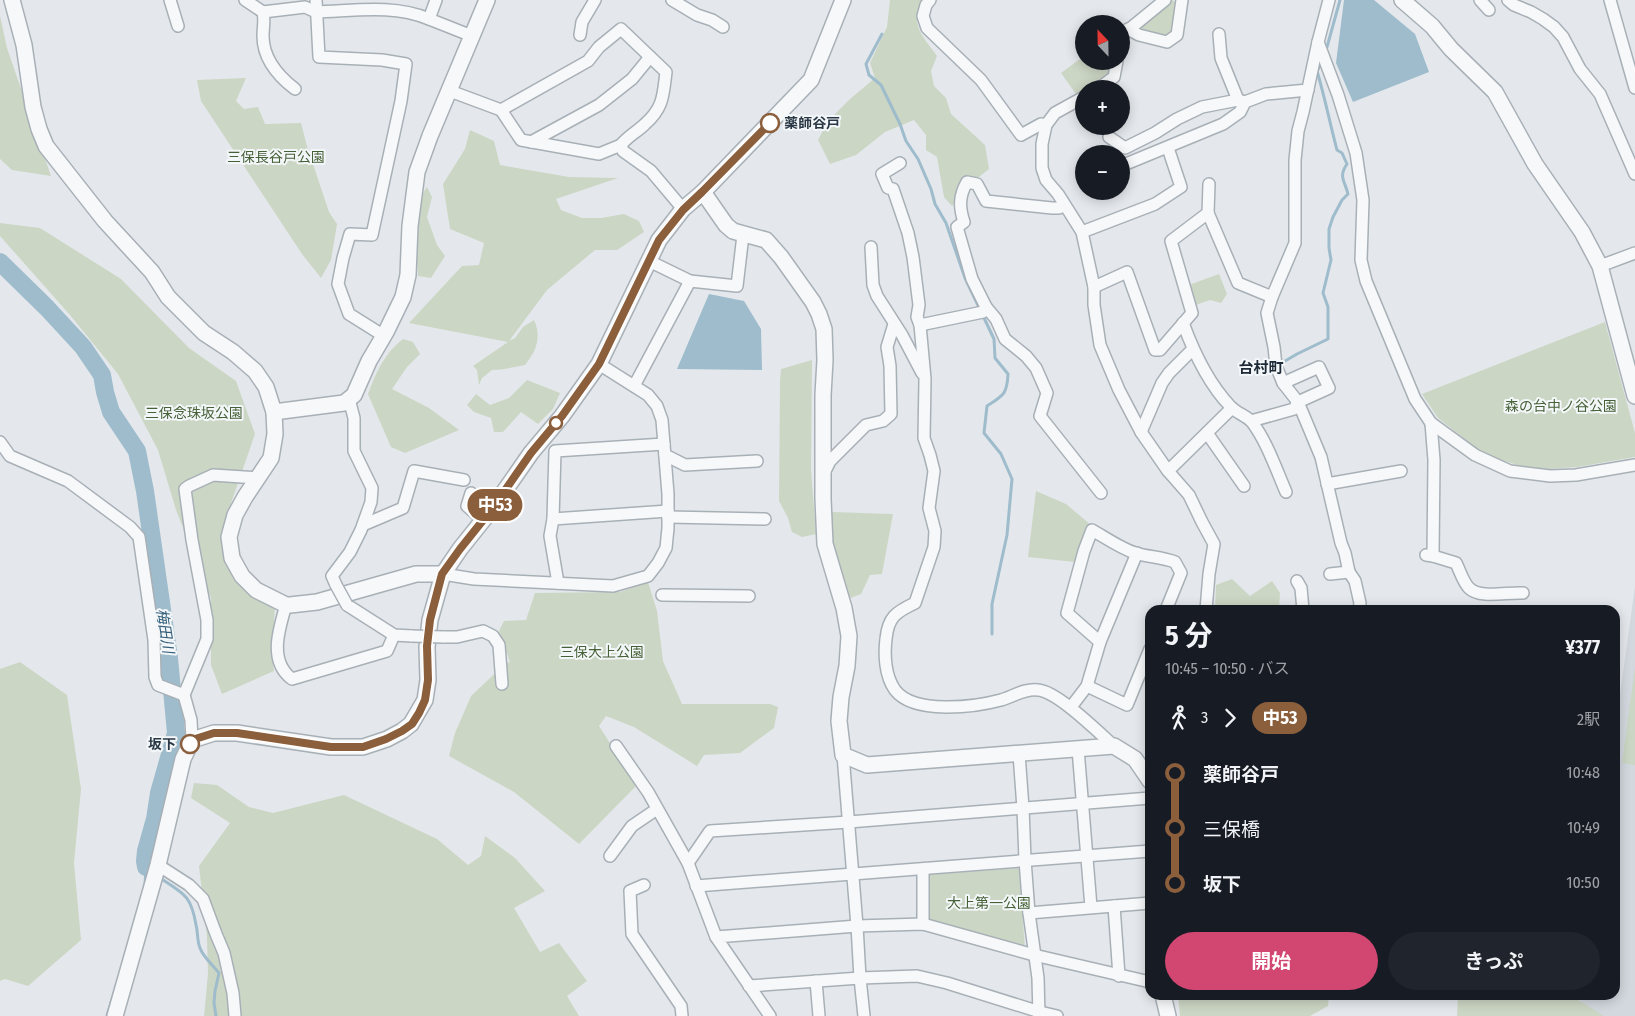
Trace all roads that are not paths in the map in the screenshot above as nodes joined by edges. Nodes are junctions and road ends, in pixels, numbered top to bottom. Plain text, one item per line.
1 (12, 0) edge
2 (170, 0) edge
3 (245, 0) edge
4 (316, 0) edge
5 (436, 0) edge
6 (487, 0) edge
7 (595, 0) edge
8 (672, 0) edge
9 (844, 0) edge
10 (930, 0) edge
11 (1165, 0) edge
12 (1182, 0) edge
13 (1329, 0) edge
14 (1402, 0) edge
15 (1480, 0) edge
16 (1508, 0) edge
17 (1610, 0) edge
18 (1489, 10) dead end
19 (263, 12) junction
20 (316, 12) junction
21 (429, 19) junction
22 (178, 26) dead end
23 (723, 27) dead end
24 (1130, 29) edge
25 (1130, 34) edge
26 (1219, 34) dead end
27 (580, 35) dead end
28 (472, 36) junction
29 (1318, 42) junction
30 (650, 57) junction
31 (295, 88) dead end
32 (1635, 88) edge
33 (1308, 90) junction
34 (450, 91) junction
35 (1242, 101) junction
36 (1075, 103) edge
37 (501, 110) junction
38 (1046, 125) junction
39 (1109, 137) dead end
40 (532, 142) junction
41 (621, 145) junction
42 (1168, 148) junction
43 (900, 163) dead end
44 (1130, 164) edge
45 (1635, 174) edge
46 (1209, 184) dead end
47 (702, 192) junction
48 (1064, 205) junction
49 (683, 210) junction
50 (1208, 213) junction
51 (1082, 232) junction
52 (743, 234) junction
53 (871, 247) dead end
54 (1635, 253) edge
55 (649, 261) junction
56 (1600, 266) junction
57 (690, 281) junction
58 (1094, 286) junction
59 (1272, 297) junction
60 (986, 307) junction
61 (1183, 323) junction
62 (894, 324) junction
63 (920, 325) junction
64 (384, 336) junction
65 (1193, 349) junction
66 (599, 364) junction
67 (925, 379) junction
68 (1283, 383) junction
69 (634, 386) junction
70 (1635, 396) edge
71 (349, 399) junction
72 (1298, 402) junction
73 (1232, 408) junction
74 (274, 412) junction
75 (1251, 421) junction
76 (1431, 423) junction
77 (1141, 432) junction
78 (1207, 433) junction
79 (0, 442) edge
80 (664, 449) junction
81 (757, 461) dead end
82 (1635, 465) edge
83 (1168, 471) junction
84 (1401, 471) dead end
85 (824, 473) junction
86 (258, 478) junction
87 (464, 480) dead end
88 (1327, 484) junction
89 (1244, 486) dead end
90 (1286, 492) dead end
91 (471, 493) dead end
92 (1101, 493) dead end
93 (668, 514) junction
94 (554, 519) junction
95 (764, 519) dead end
96 (483, 520) junction
97 (363, 525) junction
98 (1137, 553) junction
99 (1349, 572) junction
100 (442, 574) junction
101 (1330, 574) dead end
102 (1297, 581) dead end
103 (558, 583) junction
104 (1523, 593) dead end
105 (662, 595) dead end
106 (749, 596) dead end
107 (286, 605) junction
108 (1168, 605) edge
109 (1207, 605) edge
110 (1303, 605) edge
111 (1358, 605) edge
112 (394, 635) junction
113 (1100, 642) junction
114 (1145, 661) edge
115 (502, 684) dead end
116 (1087, 686) junction
117 (184, 695) junction
118 (1071, 708) junction
119 (192, 740) junction
120 (616, 746) dead end
121 (1114, 746) junction
122 (1078, 749) junction
123 (1019, 754) junction
124 (844, 755) junction
125 (1145, 773) edge
126 (1145, 798) edge
127 (1082, 804) junction
128 (1023, 808) junction
129 (657, 809) junction
130 (849, 822) junction
131 (1145, 851) edge
132 (1087, 855) junction
133 (610, 856) dead end
134 (1025, 860) junction
135 (688, 863) junction
136 (158, 865) junction
137 (923, 869) junction
138 (853, 874) junction
139 (644, 885) dead end
140 (696, 886) junction
141 (1145, 903) edge
142 (1114, 906) junction
143 (1091, 907) junction
144 (1029, 913) junction
145 (923, 924) junction
146 (857, 926) junction
147 (716, 937) junction
148 (1034, 955) junction
149 (1119, 976) junction
150 (860, 978) junction
151 (816, 981) junction
152 (1145, 981) edge
153 (750, 986) junction
154 (1165, 1000) edge
155 (1040, 1014) edge
156 (768, 1015) edge
157 (115, 1016) edge
158 (235, 1016) edge
159 (682, 1016) edge
160 (819, 1016) edge
161 (864, 1016) edge
162 (1057, 1016) edge
163 (1168, 1016) edge

1 - 74 street
2 - 22 street
3 - 19 street
4 - 20 street
5 - 21 street
6 - 28 street
7 - 27 street
8 - 23 street
9 - 47 street
10 - 38 street
11 - 24 street
12 - 25 street
13 - 29 street
14 - 56 street
15 - 18 street
16 - 45 street
17 - 32 street
19 - 20 street
19 - 31 street
20 - 21 street
20 - 64 street
21 - 28 street
26 - 35 street
28 - 34 street
29 - 33 street
29 - 76 street
30 - 37 street
30 - 40 street
30 - 41 street
33 - 35 street
33 - 59 street
34 - 37 street
34 - 64 street
35 - 39 street
35 - 42 street
36 - 38 street
37 - 40 street
38 - 48 street
40 - 41 street
41 - 49 street
42 - 44 street
42 - 51 street
43 - 63 street
46 - 50 street
47 - 49 street
47 - 52 street
48 - 51 street
48 - 60 street
49 - 55 street
50 - 59 street
50 - 61 street
51 - 58 street
52 - 57 street
52 - 85 street
53 - 62 street
54 - 56 street
55 - 57 street
55 - 66 street
56 - 70 street
57 - 69 street
58 - 61 street
58 - 77 street
59 - 68 street
60 - 63 street
60 - 92 street
61 - 65 street
62 - 67 street
62 - 85 street
63 - 67 street
64 - 71 street
65 - 73 street
65 - 77 street
66 - 69 street
66 - 96 street
67 - 118 street
68 - 72 street
68 - 72 street
69 - 80 street
71 - 74 street
71 - 97 street
72 - 75 street
72 - 88 street
73 - 75 street
73 - 78 street
74 - 86 street
75 - 90 street
76 - 82 street
76 - 104 street
77 - 83 street
78 - 83 street
78 - 89 street
79 - 117 street
80 - 81 street
80 - 93 street
80 - 94 street
83 - 109 street
84 - 88 street
85 - 124 street
86 - 107 street
86 - 117 street
87 - 97 street
88 - 99 street
91 - 96 street
93 - 94 street
93 - 95 street
93 - 103 street
94 - 103 street
96 - 100 street
97 - 112 street, bridge
98 - 108 street
98 - 113 street
98 - 113 street
99 - 101 street
99 - 111 street
100 - 103 street
100 - 107 street
100 - 119 street
102 - 110 street
105 - 106 street
107 - 112 street
112 - 115 street, bridge
113 - 116 street
114 - 116 street
116 - 118 street
117 - 119 street
118 - 121 street
119 - 136 street
120 - 129 street
121 - 122 street
121 - 125 street
122 - 123 street
122 - 127 street
123 - 124 street
123 - 128 street
124 - 130 street
126 - 127 street
127 - 128 street
127 - 132 street
128 - 130 street
128 - 134 street
129 - 133 street
129 - 135 street
130 - 135 street
130 - 138 street
131 - 132 street
132 - 134 street
132 - 143 street
134 - 137 street
134 - 144 street
135 - 140 street
136 - 157 street
136 - 158 street
137 - 138 street
137 - 145 street
138 - 140 street
138 - 146 street
139 - 159 street
140 - 147 street
141 - 142 street
142 - 143 street
142 - 149 street
143 - 144 street
144 - 148 street
145 - 146 street
145 - 148 street
146 - 147 street
146 - 150 street
147 - 153 street
148 - 149 street
148 - 155 street
149 - 152 street
150 - 151 street
150 - 155 street
150 - 161 street
151 - 153 street
151 - 160 street
153 - 156 street
154 - 163 street
155 - 162 street

